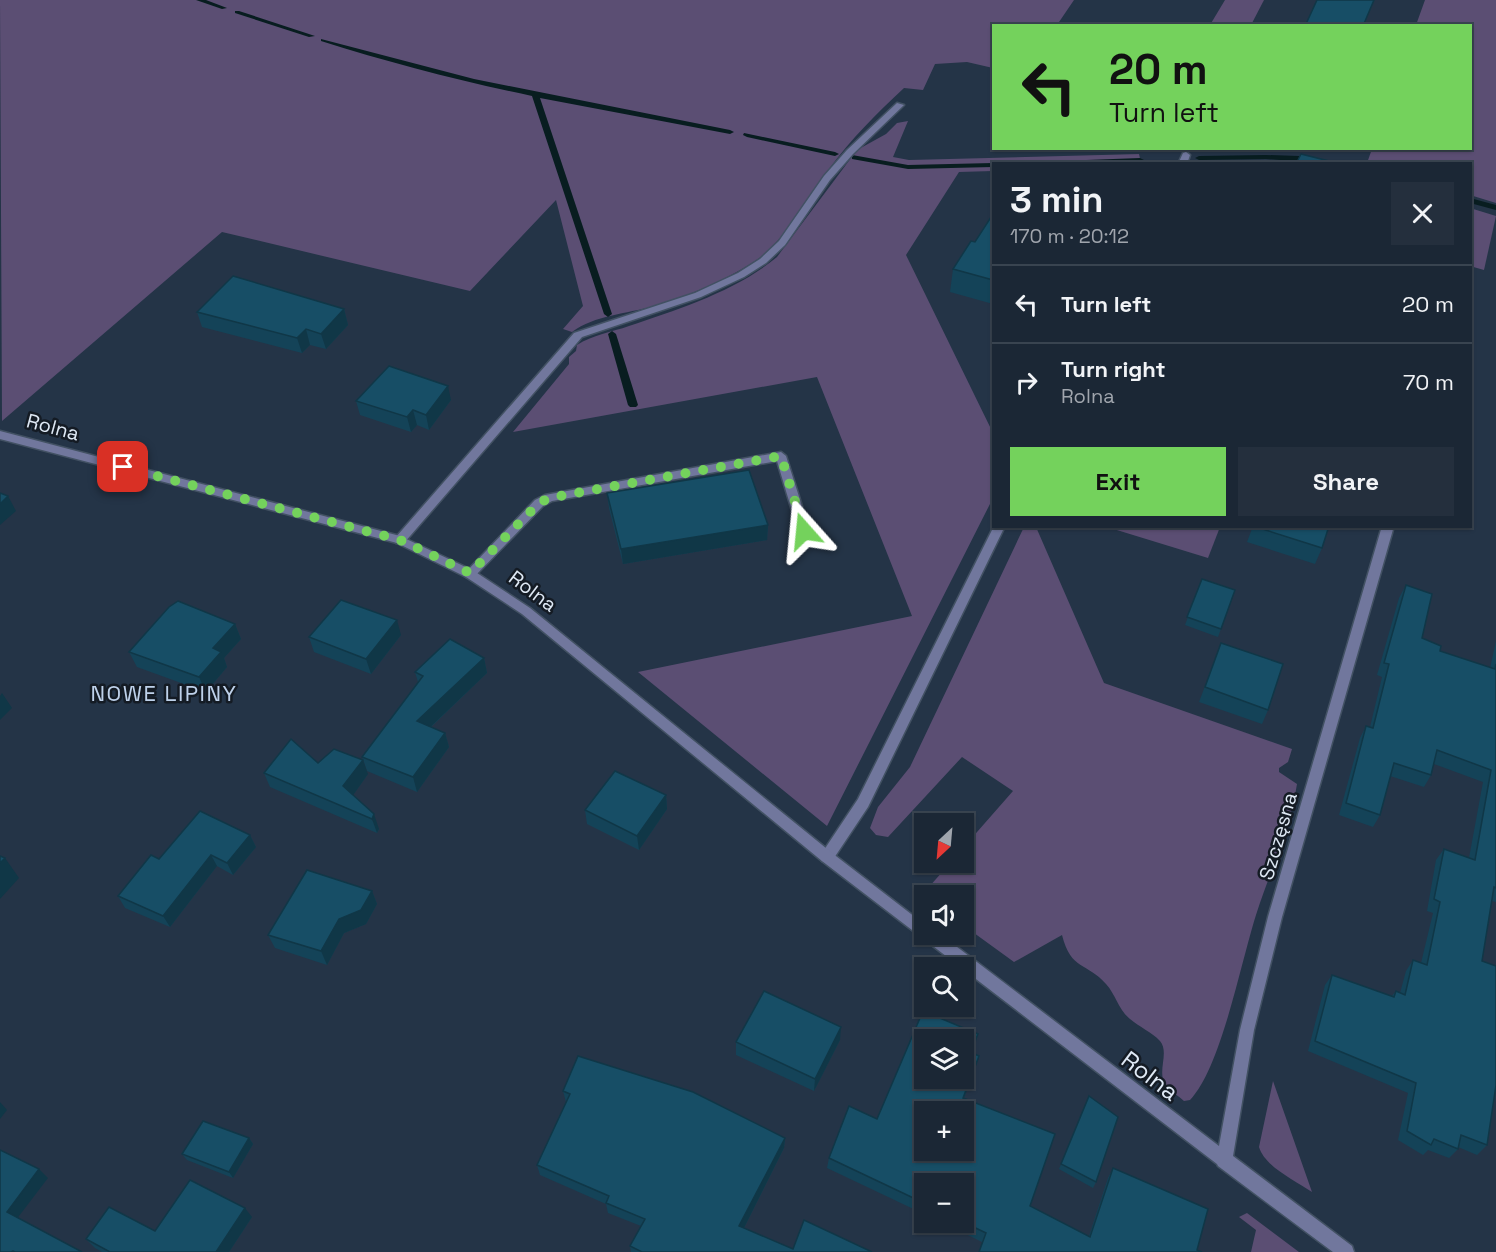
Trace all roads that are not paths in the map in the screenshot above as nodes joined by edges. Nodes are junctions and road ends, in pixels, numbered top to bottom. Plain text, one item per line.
1 (900, 105) dead end
2 (0, 435) edge
3 (999, 528) edge
4 (1387, 528) edge
5 (804, 531) dead end
6 (400, 540) junction
7 (470, 573) junction
8 (827, 857) junction
9 (914, 924) edge
10 (942, 945) edge
11 (1224, 1161) junction
12 (1346, 1252) edge

1 - 6 street
2 - 6 street, Rolna
3 - 8 street
4 - 11 street, Szczęsna
5 - 7 street
6 - 7 street, Rolna
7 - 8 street, Rolna
8 - 9 street, Rolna
10 - 11 street, Rolna
11 - 12 street, Rolna

